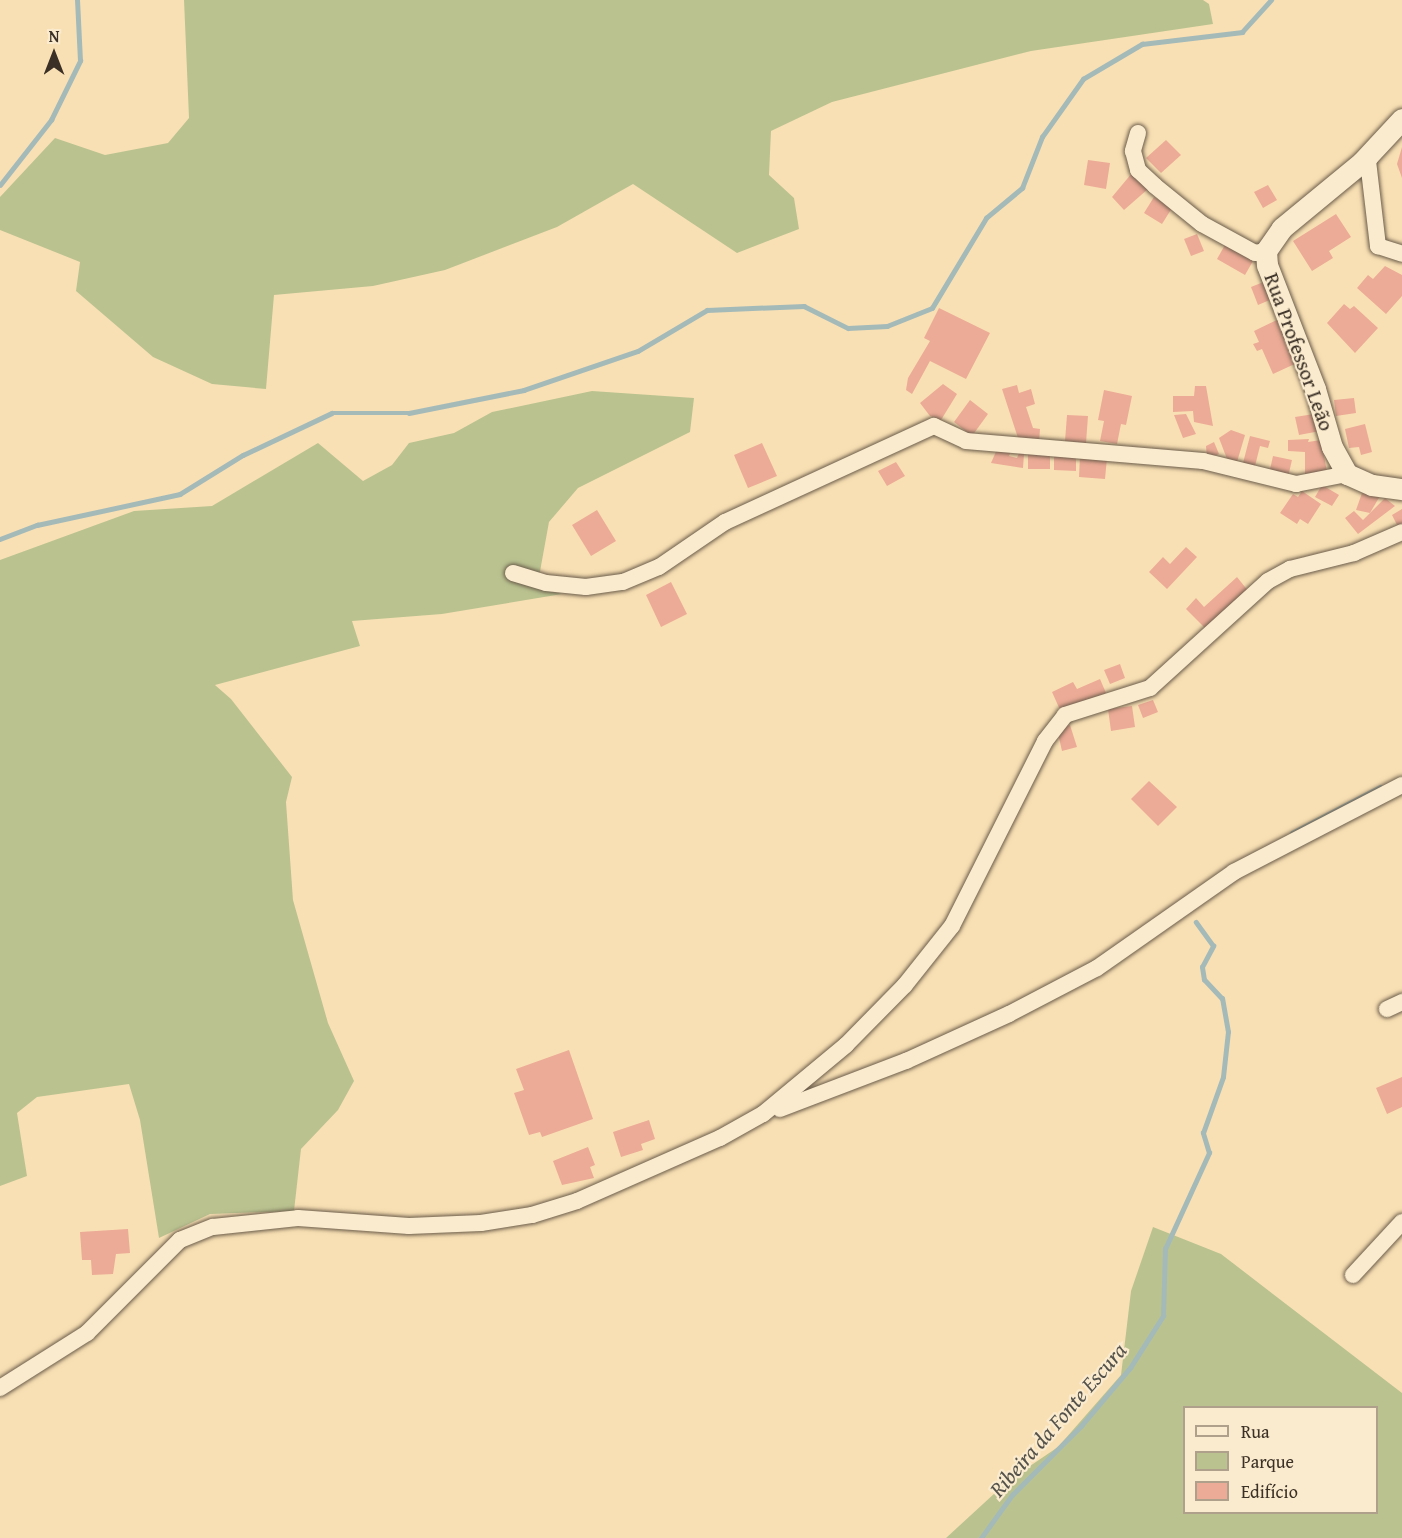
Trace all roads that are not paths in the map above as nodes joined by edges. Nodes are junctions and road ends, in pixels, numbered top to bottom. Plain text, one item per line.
1 (1402, 119) edge
2 (1138, 133) dead end
3 (1379, 144) junction
4 (1266, 251) junction
5 (1402, 254) edge
6 (1347, 474) junction
7 (1402, 489) edge
8 (1402, 532) edge
9 (513, 573) dead end
10 (1402, 785) edge
11 (763, 1114) junction
12 (1402, 1222) edge
13 (1353, 1275) dead end
14 (0, 1388) edge

1 - 3 street, Rua Professor Leão
2 - 4 street
3 - 4 street, Rua Professor Leão
3 - 5 street
4 - 6 street, Rua Professor Leão
6 - 7 street
6 - 9 street
8 - 11 street
10 - 11 street
11 - 14 street
12 - 13 street

